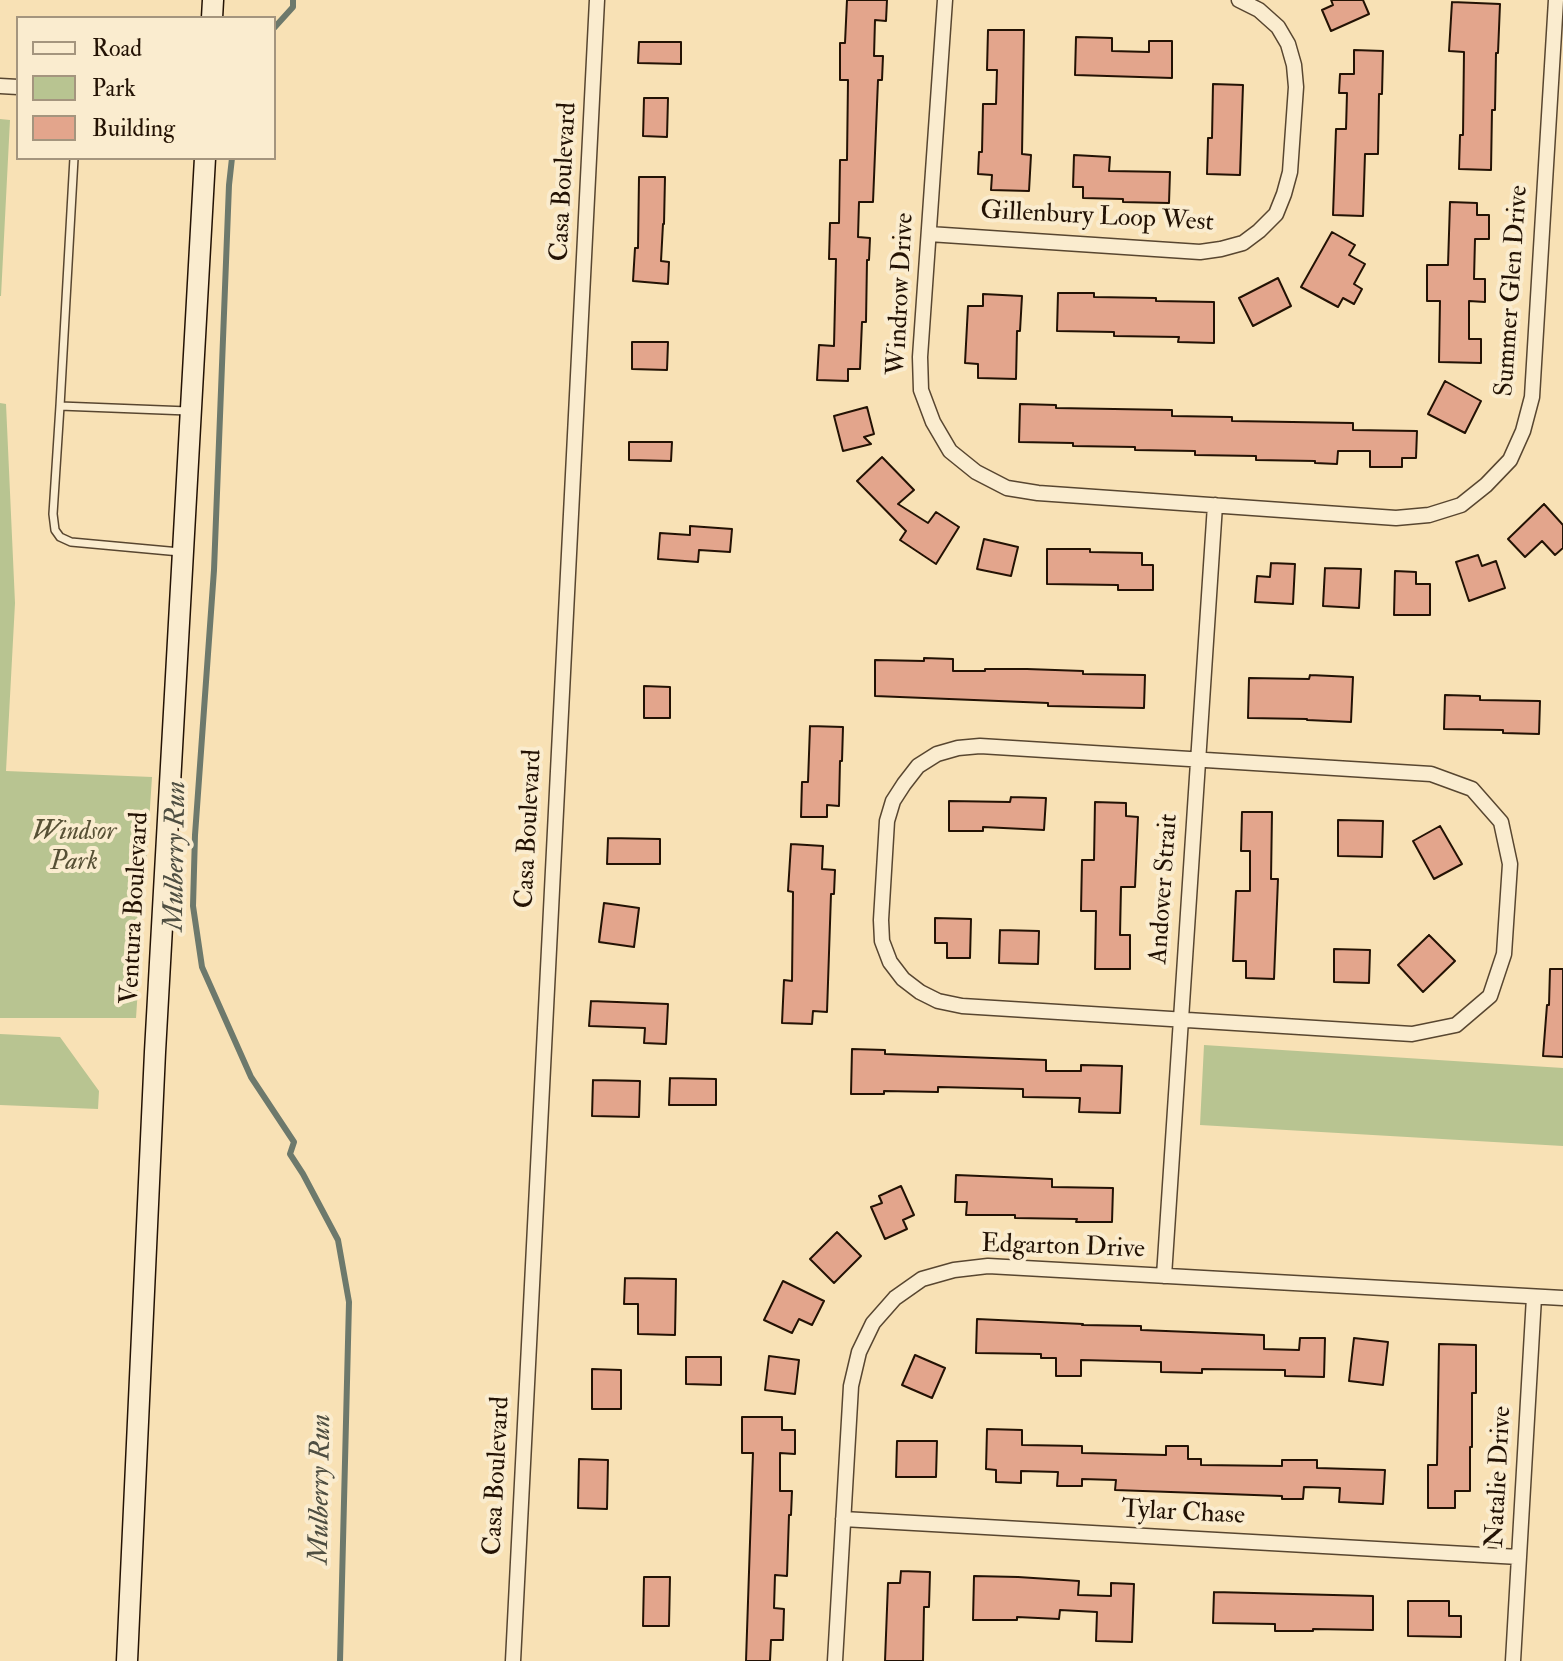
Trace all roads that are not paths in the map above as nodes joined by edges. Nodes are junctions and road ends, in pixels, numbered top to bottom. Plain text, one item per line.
1 (597, 0) edge
2 (945, 0) edge
3 (1239, 0) edge
4 (1556, 0) edge
5 (1556, 118) edge
6 (74, 160) edge
7 (205, 160) edge
8 (929, 234) junction
9 (60, 406) junction
10 (190, 411) junction
11 (1215, 505) junction
12 (182, 552) junction
13 (1197, 759) junction
14 (1181, 1019) junction
15 (1164, 1276) junction
16 (1534, 1297) junction
17 (1563, 1298) edge
18 (843, 1519) junction
19 (1519, 1557) junction
20 (127, 1661) edge
21 (513, 1661) edge
22 (835, 1661) edge
23 (1513, 1661) edge

1 - 21 street, Casa Boulevard
2 - 8 street, Windrow Drive
3 - 8 street, Gillenbury Loop West
4 - 5 street, Summer Glen Drive
5 - 11 street, Summer Glen Drive
6 - 9 lane
7 - 10 street, Ventura Boulevard
8 - 11 street, Windrow Drive
9 - 10 lane
9 - 12 lane
10 - 12 street, Ventura Boulevard
11 - 13 street, Andover Strait
12 - 20 street, Ventura Boulevard
13 - 14 street, Andover Strait
13 - 14 street
13 - 14 street
14 - 15 street, Andover Strait
15 - 16 street, Edgarton Drive
15 - 18 street, Edgarton Drive
16 - 17 street, Edgarton Drive
16 - 19 street, Natalie Drive
18 - 19 street, Tylar Chase
18 - 22 street, Edgarton Drive
19 - 23 street, Natalie Drive

